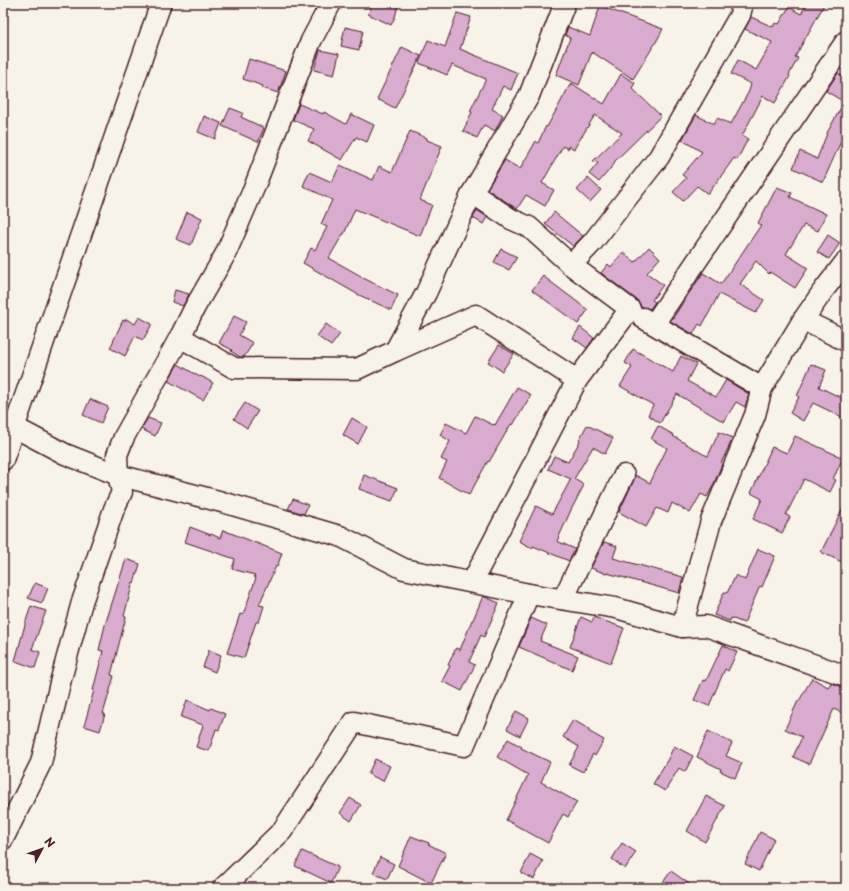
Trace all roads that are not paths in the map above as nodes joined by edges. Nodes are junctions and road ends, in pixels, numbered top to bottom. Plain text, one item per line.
1 (161, 3) edge
2 (331, 3) edge
3 (565, 3) edge
4 (743, 3) edge
5 (846, 41) edge
6 (472, 193) junction
7 (846, 261) edge
8 (571, 265) junction
9 (630, 309) junction
10 (803, 320) junction
11 (654, 324) junction
12 (180, 337) junction
13 (846, 341) edge
14 (395, 351) junction
15 (577, 380) junction
16 (762, 388) junction
17 (14, 427) junction
18 (3, 460) edge
19 (118, 475) junction
20 (624, 475) dead end
21 (472, 582) junction
22 (529, 594) junction
23 (563, 599) junction
24 (682, 627) junction
25 (846, 676) edge
26 (3, 839) edge
27 (223, 888) edge

1 - 17 street
2 - 12 street
3 - 6 street
4 - 8 street
5 - 11 street
6 - 8 street
6 - 14 street
7 - 10 street
8 - 9 street
9 - 11 street
9 - 15 street
10 - 13 street
10 - 16 street
11 - 16 street
12 - 14 street
12 - 19 street
14 - 15 street
15 - 21 street
16 - 24 street
17 - 18 street
17 - 19 street
19 - 21 street
19 - 26 street
20 - 23 street
21 - 22 street
22 - 23 street
22 - 27 street
23 - 24 street
24 - 25 street

